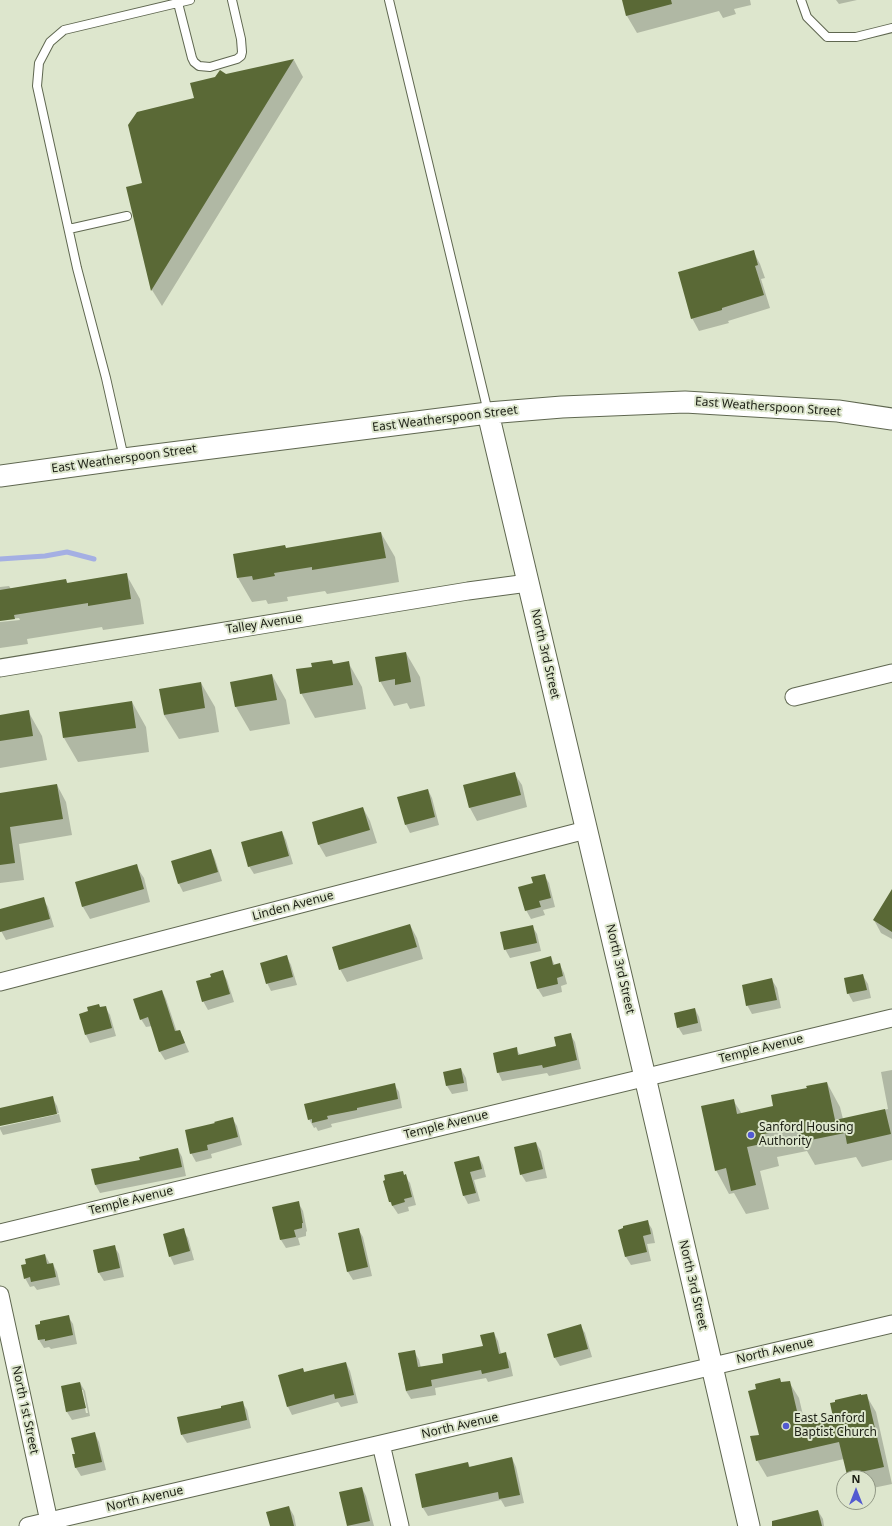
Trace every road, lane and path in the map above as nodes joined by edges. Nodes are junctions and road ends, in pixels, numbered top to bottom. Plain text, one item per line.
1 (190, 0) edge
2 (232, 0) edge
3 (389, 0) edge
4 (801, 0) edge
5 (178, 3) junction
6 (892, 28) edge
7 (127, 216) dead end
8 (69, 229) junction
9 (488, 413) junction
10 (892, 419) edge
11 (124, 459) junction
12 (0, 476) edge
13 (528, 583) junction
14 (0, 668) edge
15 (892, 673) edge
16 (794, 697) dead end
17 (586, 830) junction
18 (0, 982) edge
19 (892, 1018) edge
20 (645, 1077) junction
21 (0, 1233) edge
22 (0, 1295) edge
23 (892, 1324) edge
24 (712, 1366) junction
25 (381, 1444) junction
26 (49, 1524) edge
27 (28, 1526) edge
28 (400, 1526) edge
29 (749, 1526) edge

1 - 5 lane
2 - 5 lane
3 - 9 lane
4 - 6 lane
5 - 8 lane
7 - 8 lane
8 - 11 lane
9 - 10 street, East Weatherspoon Street
9 - 11 street, East Weatherspoon Street
9 - 13 street, North 3rd Street
11 - 12 street, East Weatherspoon Street
13 - 14 street, Talley Avenue
13 - 17 street, North 3rd Street
15 - 16 street
17 - 18 street, Linden Avenue
17 - 20 street, North 3rd Street
19 - 20 street, Temple Avenue
20 - 21 street, Temple Avenue
20 - 24 street, North 3rd Street
22 - 26 street, North 1st Street
23 - 24 street, North Avenue
24 - 25 street, North Avenue
24 - 29 street, North 3rd Street
25 - 26 street, North Avenue
25 - 28 street
26 - 27 street, North Avenue

